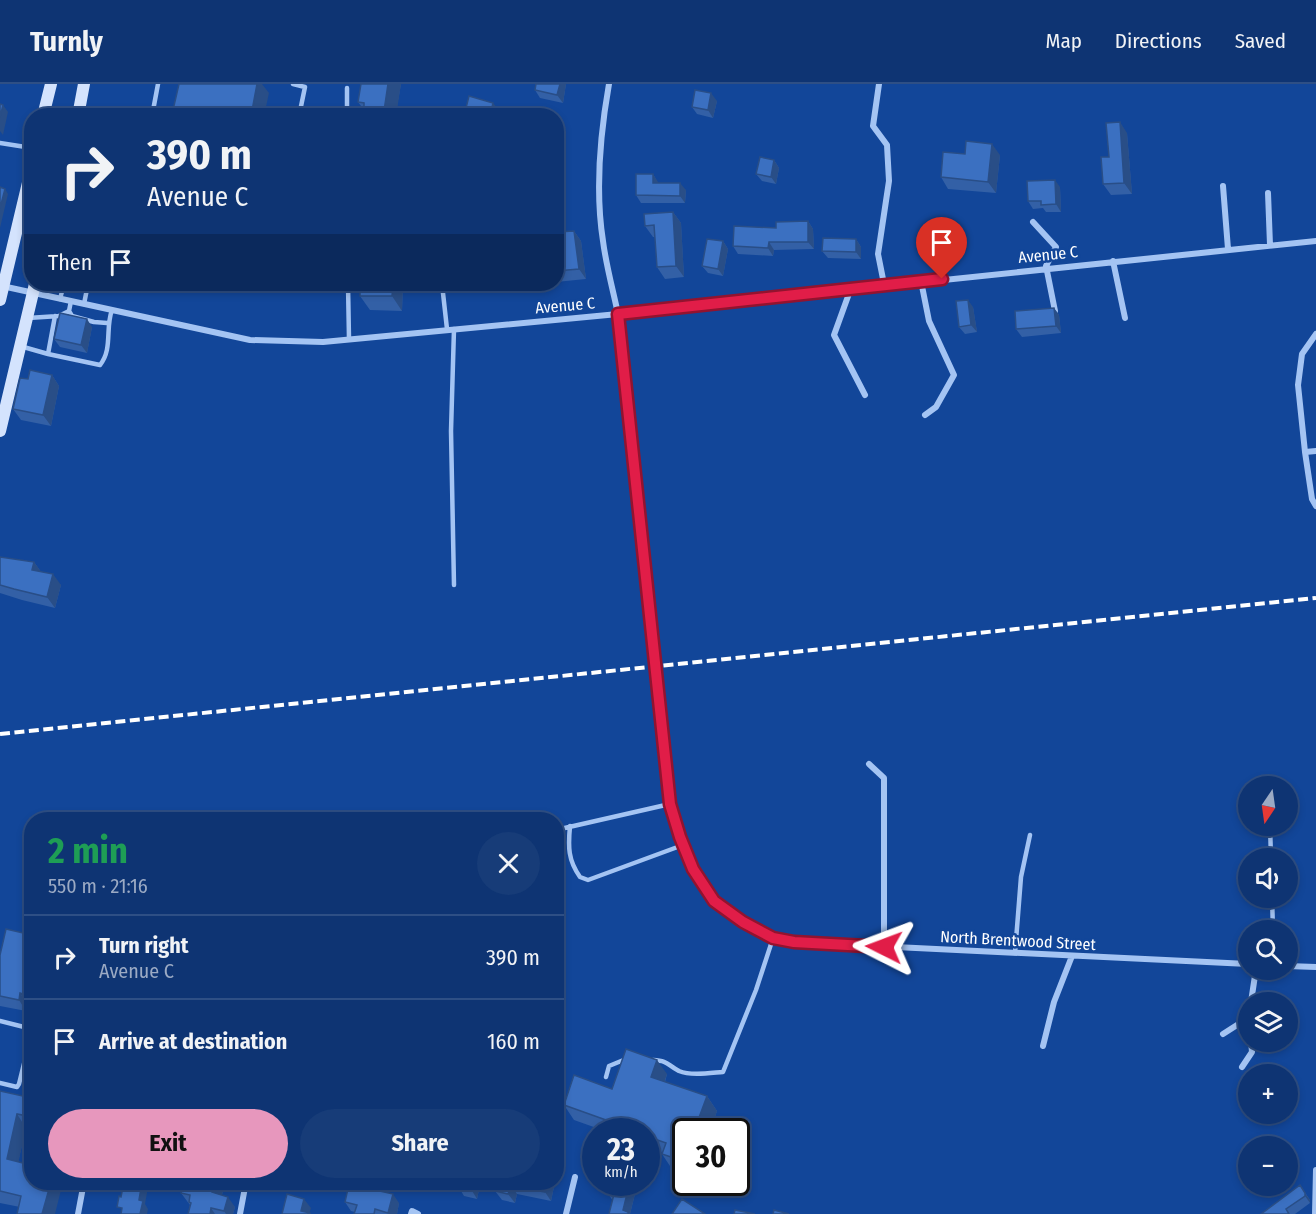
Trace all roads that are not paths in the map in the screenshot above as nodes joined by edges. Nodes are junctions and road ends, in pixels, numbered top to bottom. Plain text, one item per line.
1 (51, 84) edge
2 (84, 84) edge
3 (158, 84) edge
4 (293, 84) edge
5 (609, 84) edge
6 (879, 84) edge
7 (347, 88) dead end
8 (45, 108) edge
9 (80, 108) edge
10 (154, 108) edge
11 (301, 108) edge
12 (347, 108) edge
13 (0, 143) edge
14 (24, 146) edge
15 (1223, 186) dead end
16 (1268, 193) dead end
17 (24, 198) edge
18 (1033, 222) dead end
19 (1316, 241) edge
20 (1270, 245) junction
21 (1228, 249) junction
22 (1113, 261) junction
23 (1047, 268) junction
24 (921, 281) junction
25 (884, 284) junction
26 (2, 286) edge
27 (24, 287) edge
28 (851, 288) junction
29 (33, 291) edge
30 (41, 291) edge
31 (62, 291) edge
32 (87, 291) edge
33 (348, 291) edge
34 (443, 291) edge
35 (60, 299) junction
36 (0, 300) edge
37 (71, 301) junction
38 (84, 304) junction
39 (112, 310) junction
40 (69, 311) junction
41 (1055, 311) edge
42 (618, 314) junction
43 (55, 316) junction
44 (27, 318) junction
45 (1125, 318) dead end
46 (107, 323) junction
47 (451, 329) junction
48 (1316, 334) edge
49 (349, 339) junction
50 (20, 346) junction
51 (48, 354) junction
52 (865, 395) dead end
53 (925, 415) dead end
54 (0, 431) edge
55 (1316, 451) edge
56 (1305, 452) junction
57 (1316, 506) edge
58 (454, 585) dead end
59 (869, 764) dead end
60 (670, 804) junction
61 (570, 826) junction
62 (564, 828) edge
63 (1030, 835) dead end
64 (683, 845) junction
65 (773, 938) junction
66 (884, 947) junction
67 (1015, 953) junction
68 (1072, 956) junction
69 (1238, 964) edge
70 (1298, 967) edge
71 (1316, 968) edge
72 (0, 1021) edge
73 (1238, 1024) edge
74 (24, 1028) edge
75 (1223, 1034) dead end
76 (1043, 1046) dead end
77 (637, 1059) edge
78 (647, 1060) edge
79 (24, 1063) edge
80 (606, 1077) dead end
81 (0, 1083) edge
82 (1316, 1170) edge
83 (575, 1177) dead end
84 (82, 1190) edge
85 (244, 1190) edge
86 (78, 1214) edge
87 (240, 1214) edge
88 (411, 1214) edge
89 (418, 1214) edge
90 (566, 1214) edge
91 (1315, 1214) edge

1 - 8 main road
2 - 9 main road
3 - 10 lane
4 - 11 lane
5 - 42 street, North Brentwood Street
6 - 25 street
7 - 12 lane
13 - 14 lane
15 - 21 street
16 - 20 street
17 - 26 main road
18 - 23 street
19 - 20 street, Avenue C
20 - 21 street, Avenue C
21 - 22 street, Avenue C
22 - 23 street, Avenue C
22 - 45 street
23 - 24 street, Avenue C
23 - 41 street
24 - 25 street, Avenue C
24 - 53 street
25 - 28 street, Avenue C
26 - 27 street, Avenue C
26 - 36 main road
28 - 42 street, Avenue C
28 - 52 street
29 - 44 main road
30 - 35 street, Avenue C
31 - 35 lane
32 - 38 lane
33 - 49 lane
34 - 47 lane
35 - 37 street, Avenue C
37 - 38 street, Avenue C
37 - 40 lane
38 - 39 street, Avenue C
39 - 46 lane
39 - 49 street, Avenue C
40 - 43 lane
40 - 46 lane
42 - 47 street, Avenue C
42 - 60 street, North Brentwood Street
43 - 44 lane
43 - 51 lane
44 - 50 main road
46 - 51 lane
47 - 49 street, Avenue C
47 - 58 lane
48 - 56 street
50 - 51 lane
50 - 54 main road
55 - 56 street
56 - 57 street
59 - 66 street
60 - 61 lane
60 - 64 street, North Brentwood Street
61 - 62 lane
61 - 64 lane
63 - 67 lane
64 - 65 street, North Brentwood Street
65 - 66 street, North Brentwood Street
65 - 78 lane
66 - 67 street, North Brentwood Street
67 - 68 street, North Brentwood Street
68 - 69 street, North Brentwood Street
68 - 76 street
70 - 71 street
72 - 74 lane
73 - 75 street
77 - 80 lane
79 - 81 lane
82 - 91 street
83 - 90 street
84 - 86 street
85 - 87 street
88 - 89 street

